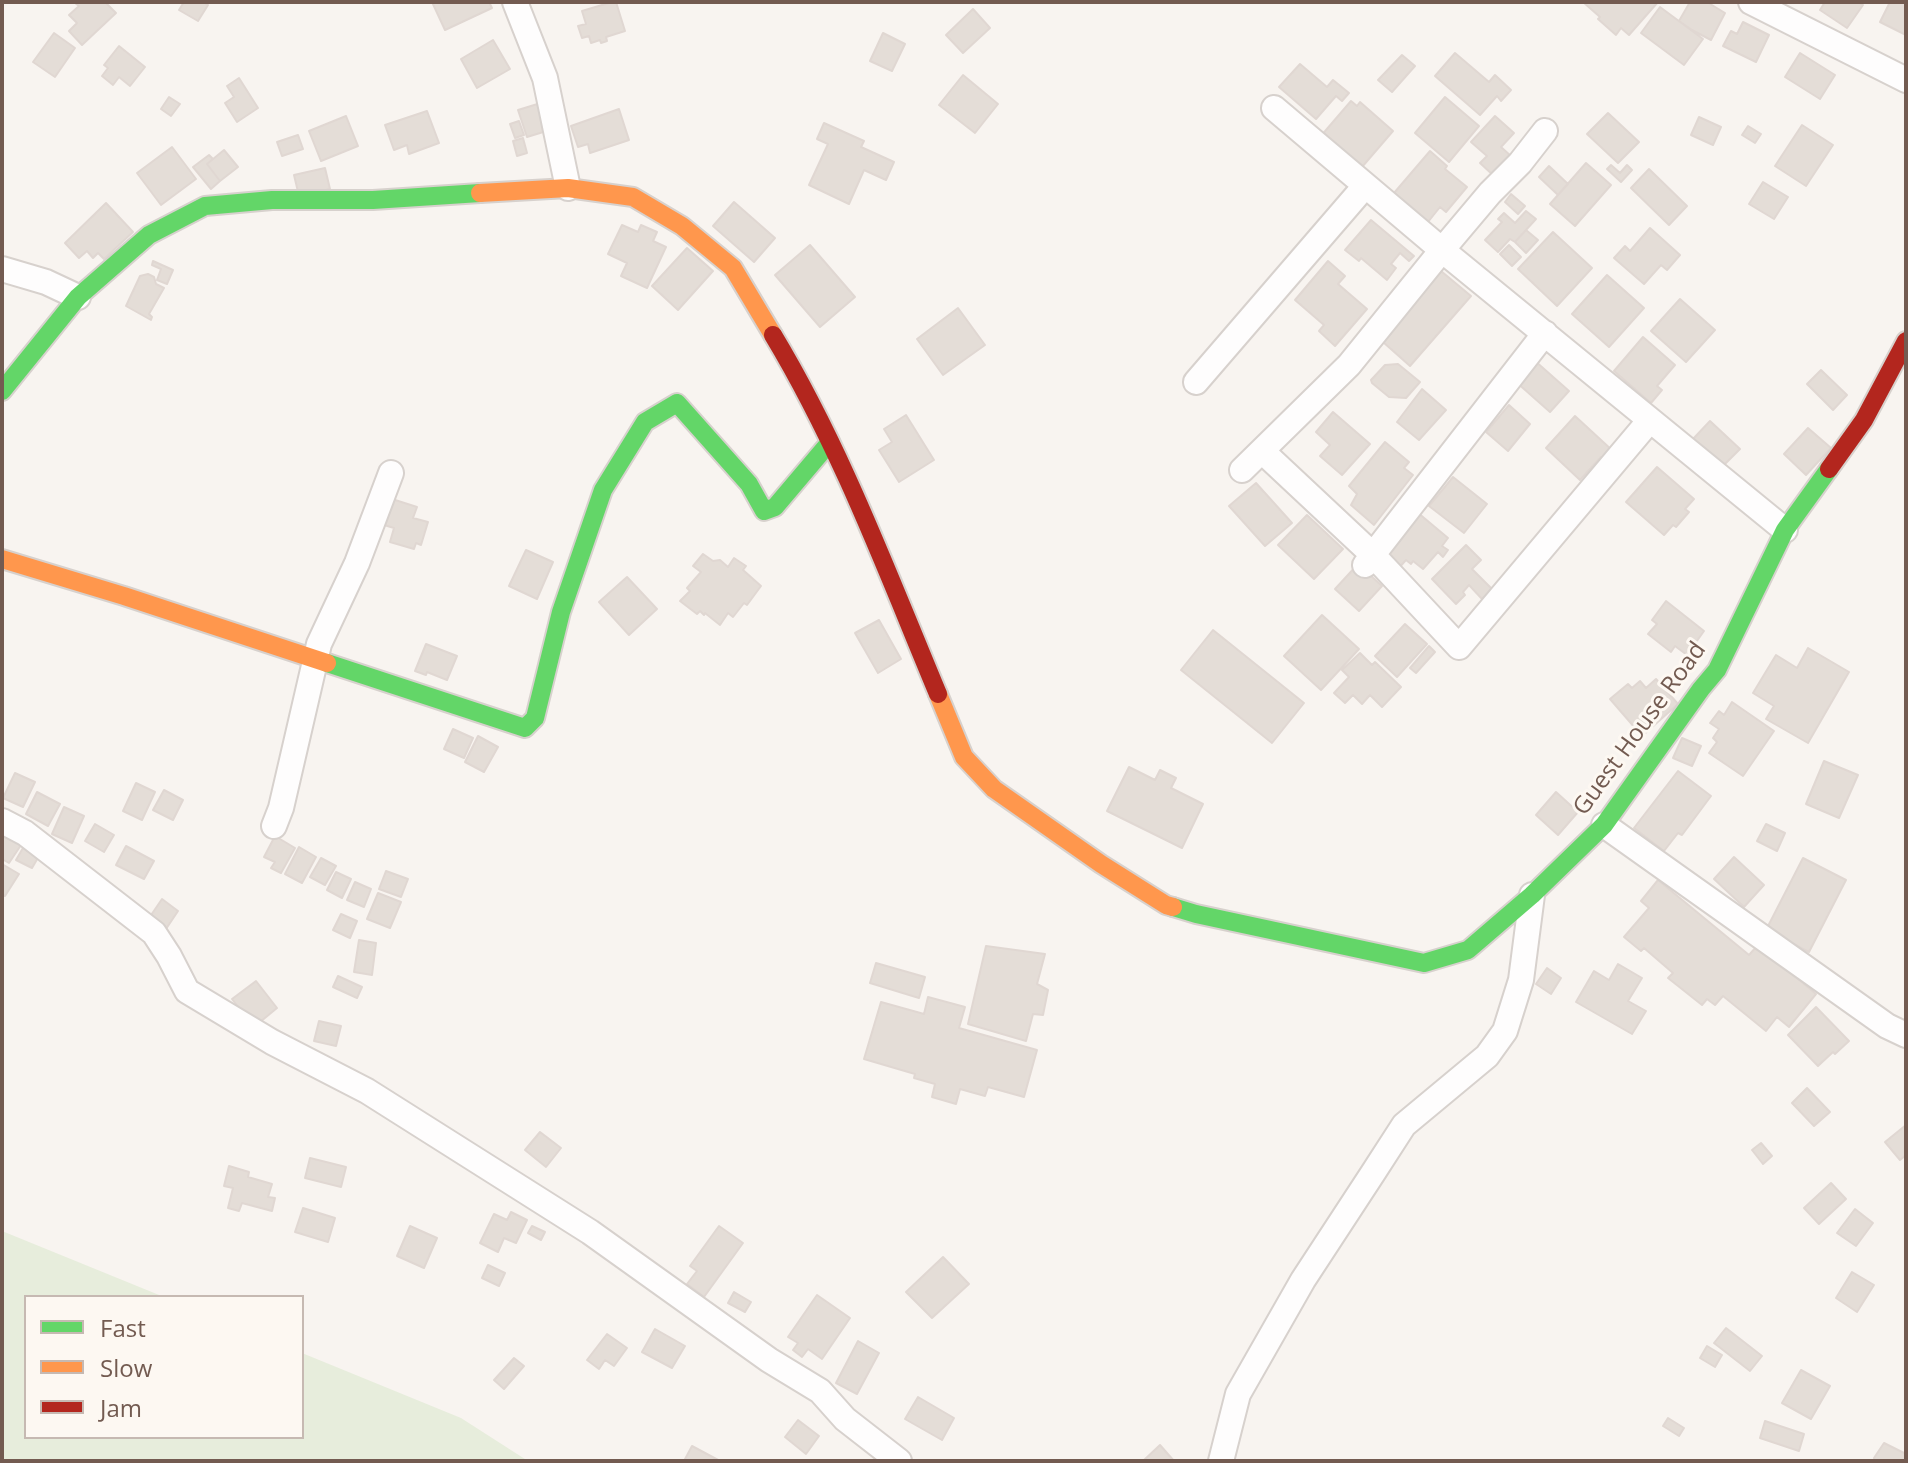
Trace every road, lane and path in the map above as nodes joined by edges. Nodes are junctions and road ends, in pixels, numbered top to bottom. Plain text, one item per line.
1 (515, 2) edge
2 (1751, 2) edge
3 (1906, 80) edge
4 (1274, 108) dead end
5 (1545, 131) dead end
6 (1365, 186) junction
7 (568, 188) junction
8 (1442, 250) junction
9 (2, 269) edge
10 (78, 297) junction
11 (1545, 333) junction
12 (1906, 341) edge
13 (1196, 382) dead end
14 (2, 391) edge
15 (1650, 420) junction
16 (830, 442) junction
17 (1262, 451) junction
18 (1242, 470) dead end
19 (391, 473) dead end
20 (1785, 530) junction
21 (2, 559) edge
22 (1368, 560) junction
23 (316, 661) junction
24 (2, 821) edge
25 (1604, 825) junction
26 (274, 826) dead end
27 (1532, 895) junction
28 (1906, 1035) edge
29 (899, 1461) edge
30 (1221, 1461) edge

1 - 7 street
2 - 3 street
4 - 6 street
5 - 8 street
6 - 8 street
6 - 13 street
7 - 10 main road
7 - 16 main road
8 - 11 street
8 - 17 street
9 - 10 street
10 - 14 main road
11 - 15 street
11 - 22 street
12 - 20 main road, Guest House Road
15 - 20 street
15 - 22 street
16 - 23 main road
16 - 27 main road, Guest House Road
17 - 18 street
17 - 22 street
19 - 23 street
20 - 25 main road, Guest House Road
21 - 23 main road
23 - 26 street
24 - 29 street
25 - 27 main road, Guest House Road
25 - 28 street
27 - 30 street

